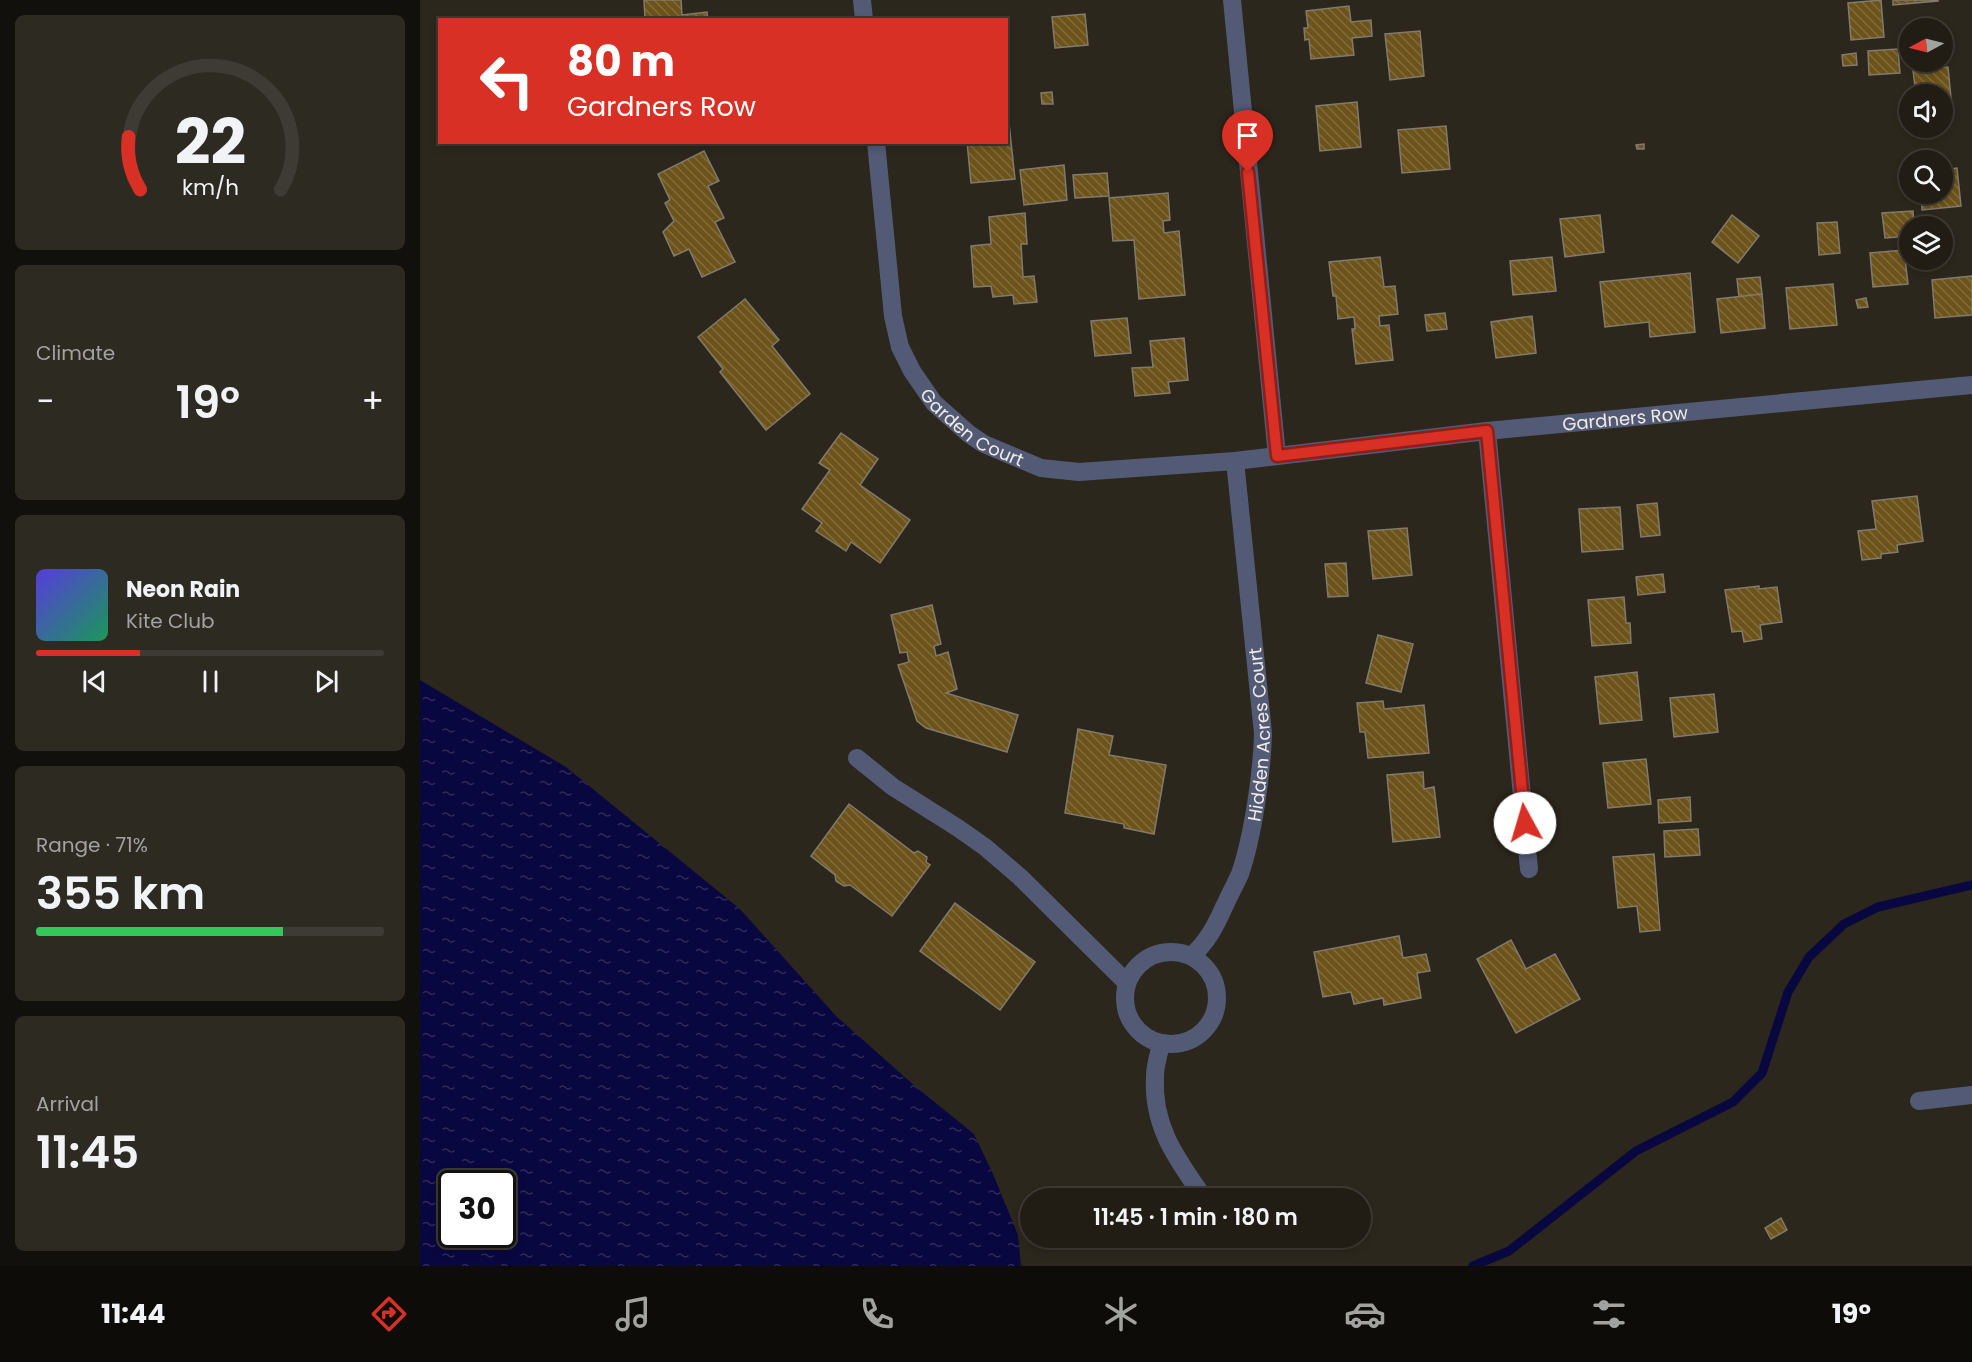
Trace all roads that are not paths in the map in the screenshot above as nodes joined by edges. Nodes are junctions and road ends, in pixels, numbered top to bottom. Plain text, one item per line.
1 (862, 0) edge
2 (1232, 0) edge
3 (864, 18) edge
4 (876, 144) edge
5 (1972, 385) edge
6 (1487, 431) junction
7 (1277, 456) junction
8 (1235, 461) junction
9 (857, 758) dead end
10 (1529, 869) dead end
11 (1191, 956) junction
12 (1127, 983) junction
13 (1161, 1044) junction
14 (1972, 1095) edge
15 (1919, 1101) dead end
16 (1197, 1188) edge

1 - 3 street
2 - 7 street
4 - 8 street, Garden Court
5 - 6 street, Gardners Row
6 - 7 street, Gardners Row
6 - 10 street
7 - 8 street, Garden Court
8 - 11 street, Hidden Acres Court
9 - 12 street
11 - 12 street
11 - 13 street
12 - 13 street
13 - 16 street
14 - 15 street

